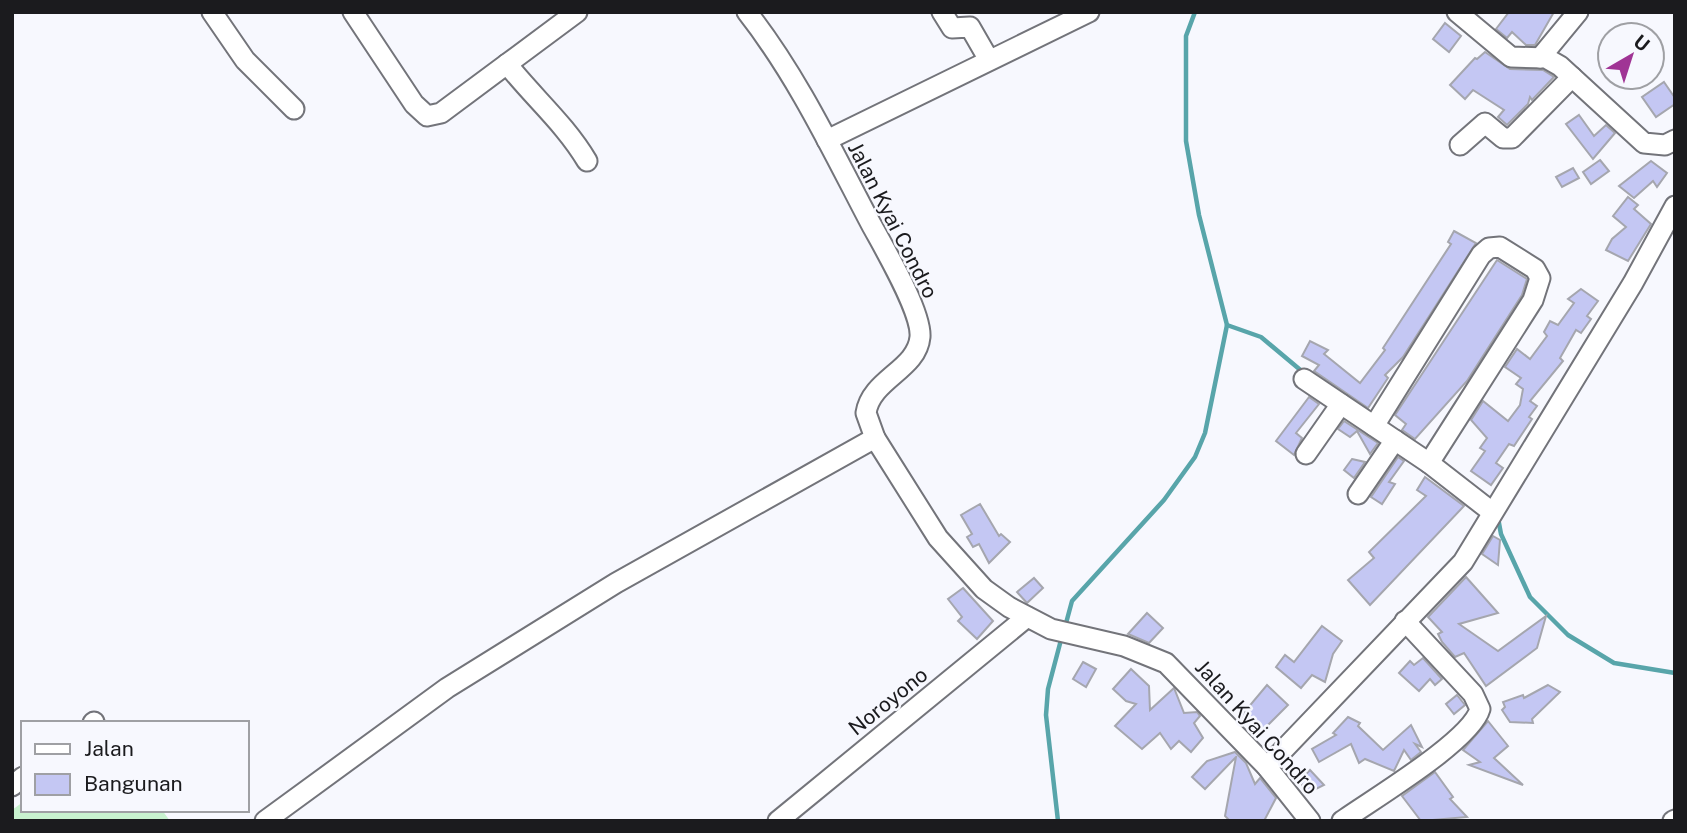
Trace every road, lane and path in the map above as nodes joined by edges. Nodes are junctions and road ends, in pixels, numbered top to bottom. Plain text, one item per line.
1 (212, 12) edge
2 (353, 12) edge
3 (577, 12) edge
4 (747, 12) edge
5 (942, 12) edge
6 (1089, 12) edge
7 (1457, 12) edge
8 (1578, 12) edge
9 (1540, 58) junction
10 (989, 60) junction
11 (507, 64) junction
12 (1572, 77) junction
13 (294, 109) dead end
14 (827, 140) junction
15 (1675, 140) edge
16 (1460, 145) dead end
17 (587, 161) dead end
18 (1673, 214) edge
19 (1304, 379) dead end
20 (1341, 404) junction
21 (1377, 423) junction
22 (875, 438) junction
23 (1395, 440) junction
24 (1306, 454) dead end
25 (1433, 458) junction
26 (1358, 494) dead end
27 (1494, 508) junction
28 (1027, 617) junction
29 (1405, 621) junction
30 (1267, 767) junction
31 (265, 821) edge
32 (778, 821) edge
33 (1310, 821) edge
34 (1342, 821) edge

1 - 13 street
2 - 11 street
3 - 11 street
4 - 14 street, Jalan Kyai Condro
5 - 10 street
6 - 10 street
7 - 9 street
8 - 9 street
9 - 12 street
10 - 14 street
11 - 17 street
12 - 15 street
12 - 16 street
14 - 22 street, Jalan Kyai Condro
18 - 27 street
19 - 20 street
20 - 21 street
20 - 24 street
21 - 23 street
21 - 25 street
22 - 28 street, Jalan Kyai Condro
22 - 31 street
23 - 25 street
23 - 26 street
25 - 27 street
27 - 29 street
28 - 30 street, Jalan Kyai Condro
28 - 32 street, Noroyono
29 - 30 street
29 - 34 street
30 - 33 street, Jalan Kyai Condro

